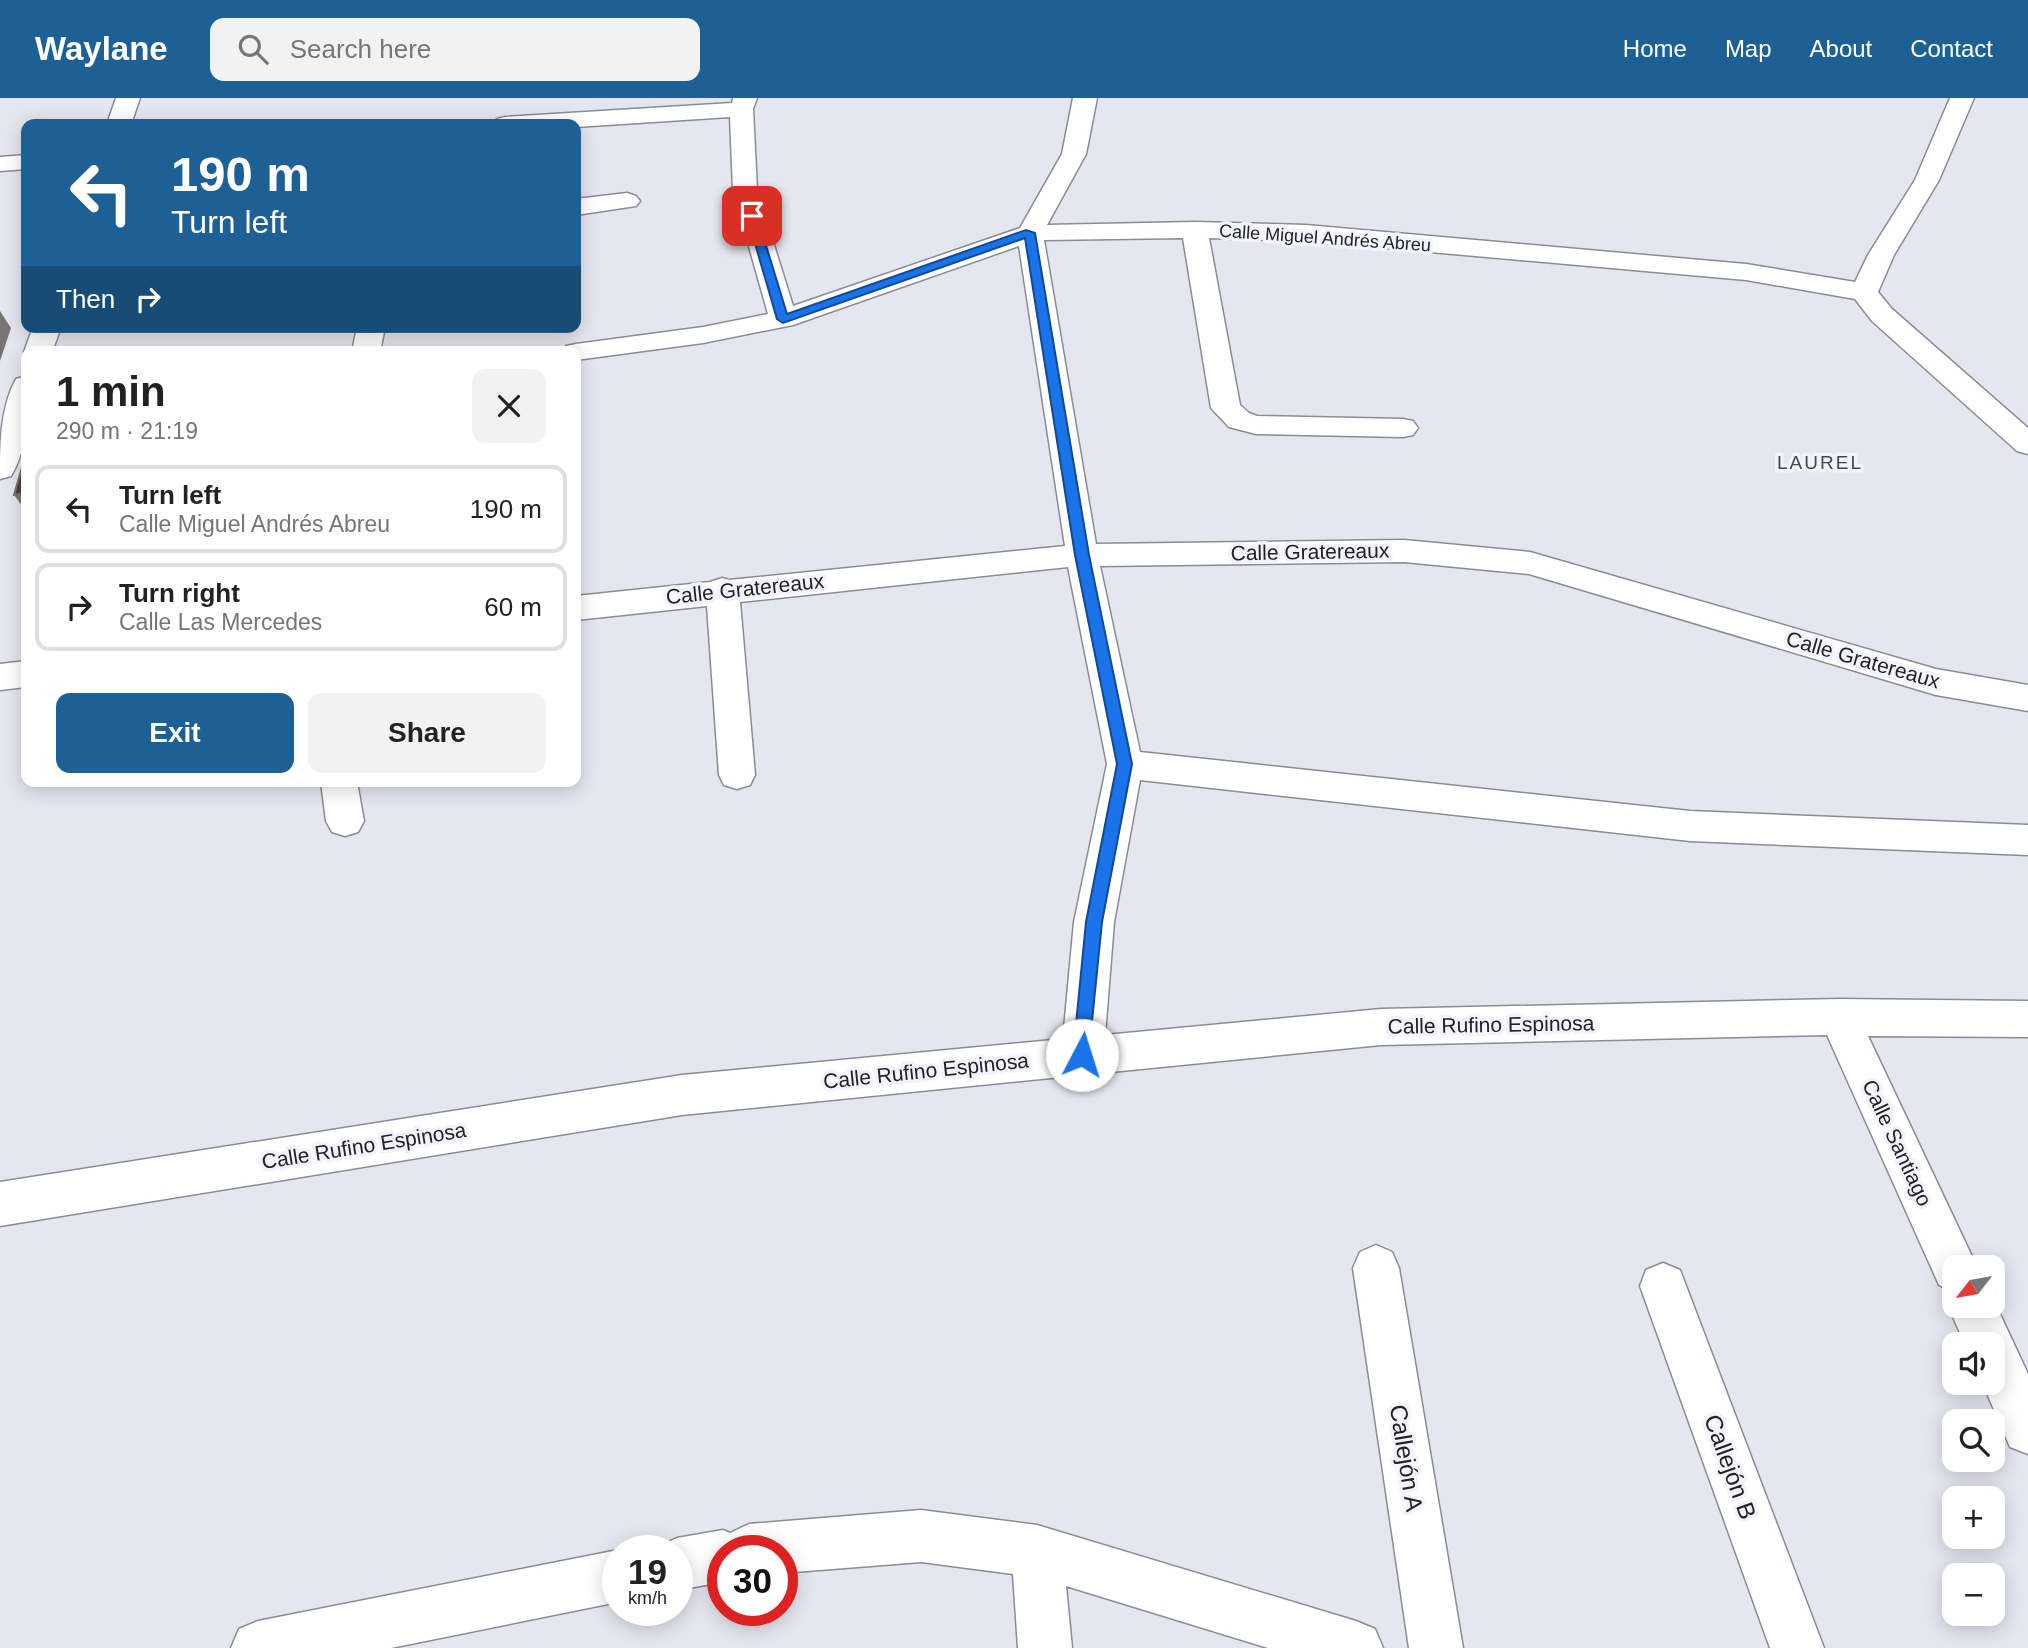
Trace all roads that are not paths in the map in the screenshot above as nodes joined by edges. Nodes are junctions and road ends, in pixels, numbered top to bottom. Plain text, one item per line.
1 (128, 98) edge
2 (1085, 98) edge
3 (1962, 98) edge
4 (743, 103) edge
5 (121, 119) edge
6 (562, 119) edge
7 (21, 162) edge
8 (0, 164) edge
9 (627, 201) dead end
10 (581, 206) edge
11 (1195, 230) junction
12 (1030, 233) junction
13 (1864, 292) junction
14 (783, 319) junction
15 (581, 351) edge
16 (21, 400) edge
17 (13, 423) edge
18 (1403, 428) dead end
19 (2028, 444) edge
20 (0, 469) edge
21 (1082, 555) junction
22 (722, 590) junction
23 (581, 607) edge
24 (21, 675) edge
25 (0, 677) edge
26 (2028, 698) edge
27 (1125, 764) junction
28 (737, 775) dead end
29 (340, 787) edge
30 (345, 821) dead end
31 (2028, 840) edge
32 (1839, 1017) junction
33 (2028, 1019) edge
34 (1082, 1055) junction
35 (0, 1204) edge
36 (1949, 1255) edge
37 (1376, 1268) dead end
38 (1662, 1286) dead end
39 (2005, 1379) edge
40 (2028, 1429) edge
41 (798, 1546) edge
42 (1037, 1551) junction
43 (602, 1579) edge
44 (258, 1648) edge
45 (1045, 1648) edge
46 (1356, 1648) edge
47 (1436, 1648) edge
48 (1797, 1648) edge

1 - 5 street
2 - 12 street
3 - 13 street
4 - 6 street
4 - 14 street
7 - 8 street
9 - 10 street
11 - 12 street, Calle Miguel Andrés Abreu
11 - 13 street, Calle Miguel Andrés Abreu
11 - 18 street
12 - 14 street, Calle Miguel Andrés Abreu
12 - 21 street
13 - 19 street
14 - 15 street, Calle Miguel Andrés Abreu
16 - 17 street
17 - 20 street
21 - 22 street, Calle Gratereaux
21 - 26 street, Calle Gratereaux
21 - 27 street
22 - 23 street, Calle Gratereaux
22 - 28 street
24 - 25 street
27 - 31 street
27 - 34 street
29 - 30 street
32 - 33 street, Calle Rufino Espinosa
32 - 34 street, Calle Rufino Espinosa
32 - 36 street, Calle Santiago
34 - 35 street, Calle Rufino Espinosa
37 - 47 street, Callejón A
38 - 48 street, Callejón B
39 - 40 street
41 - 42 street
42 - 45 street
42 - 46 street
43 - 44 street

